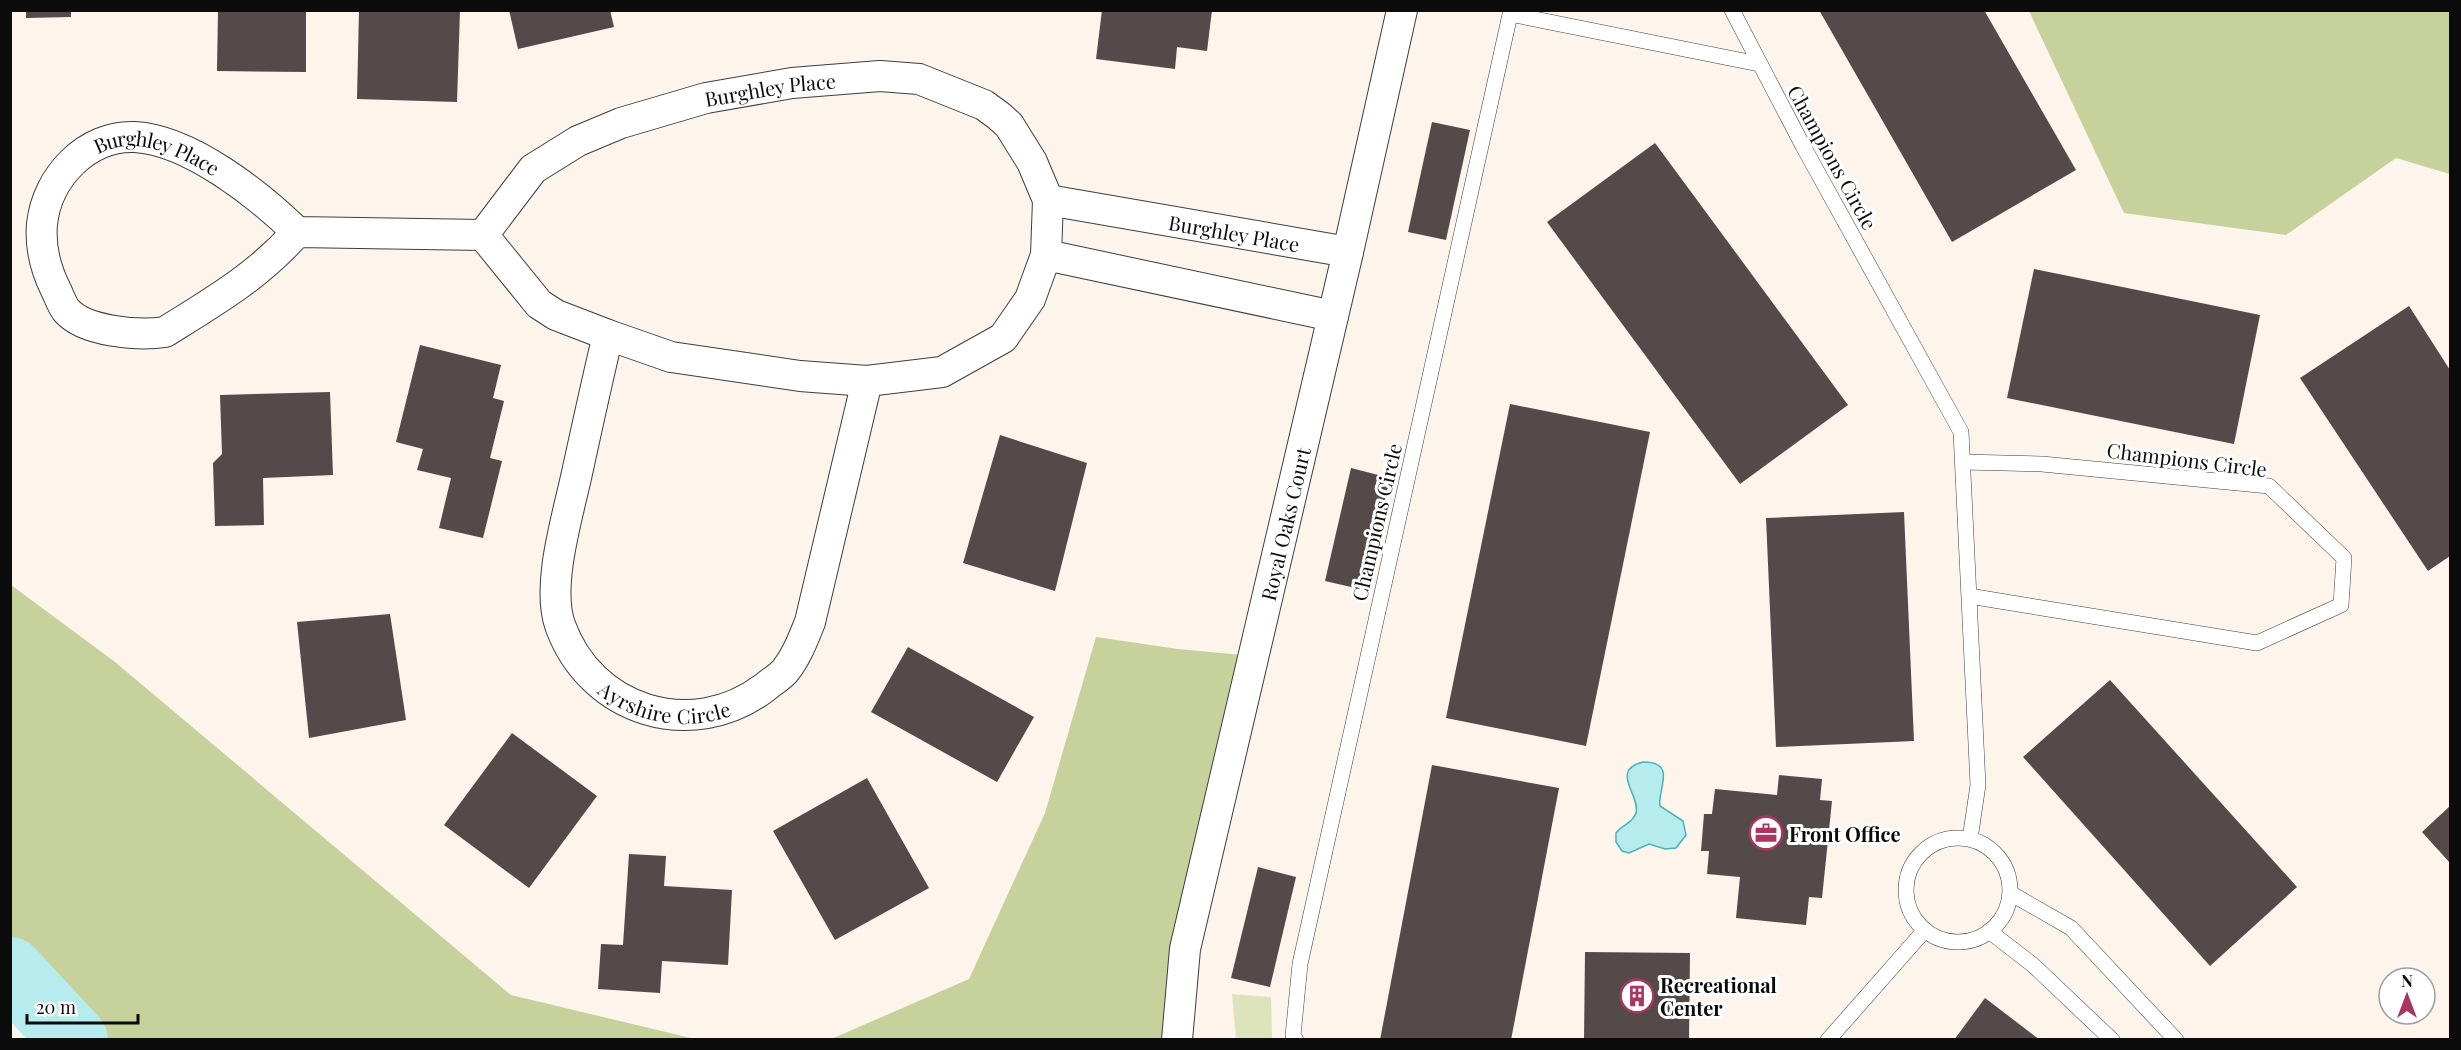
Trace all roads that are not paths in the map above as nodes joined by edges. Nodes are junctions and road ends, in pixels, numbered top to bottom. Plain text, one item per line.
1 (1402, 10) edge
2 (1732, 10) edge
3 (1510, 12) edge
4 (1759, 64) junction
5 (1048, 200) junction
6 (297, 232) junction
7 (483, 235) junction
8 (1348, 252) junction
9 (1046, 255) junction
10 (1333, 316) junction
11 (608, 335) junction
12 (867, 381) junction
13 (1963, 462) junction
14 (1969, 596) junction
15 (1970, 839) junction
16 (2010, 893) junction
17 (1925, 930) junction
18 (1989, 931) junction
19 (1177, 1040) edge
20 (1296, 1040) edge
21 (1828, 1040) edge
22 (2112, 1040) edge
23 (2176, 1040) edge

1 - 8 street, Royal Oaks Court
2 - 4 lane, Champions Circle
3 - 4 lane, Champions Circle
3 - 20 lane, Champions Circle
4 - 13 lane, Champions Circle
5 - 7 street, Burghley Place
5 - 8 street, Burghley Place
5 - 9 street, Burghley Place
6 - 6 street, Burghley Place
6 - 7 street
7 - 11 street, Burghley Place
8 - 10 street, Royal Oaks Court
9 - 10 street
9 - 12 street, Burghley Place
10 - 19 street, Royal Oaks Court
11 - 12 street, Burghley Place
11 - 12 street, Ayrshire Circle
13 - 14 lane, Champions Circle
13 - 14 lane, Champions Circle
14 - 15 lane, Champions Circle
15 - 16 lane
15 - 17 lane
16 - 18 lane
16 - 23 lane
17 - 18 lane
17 - 21 lane
18 - 22 lane

